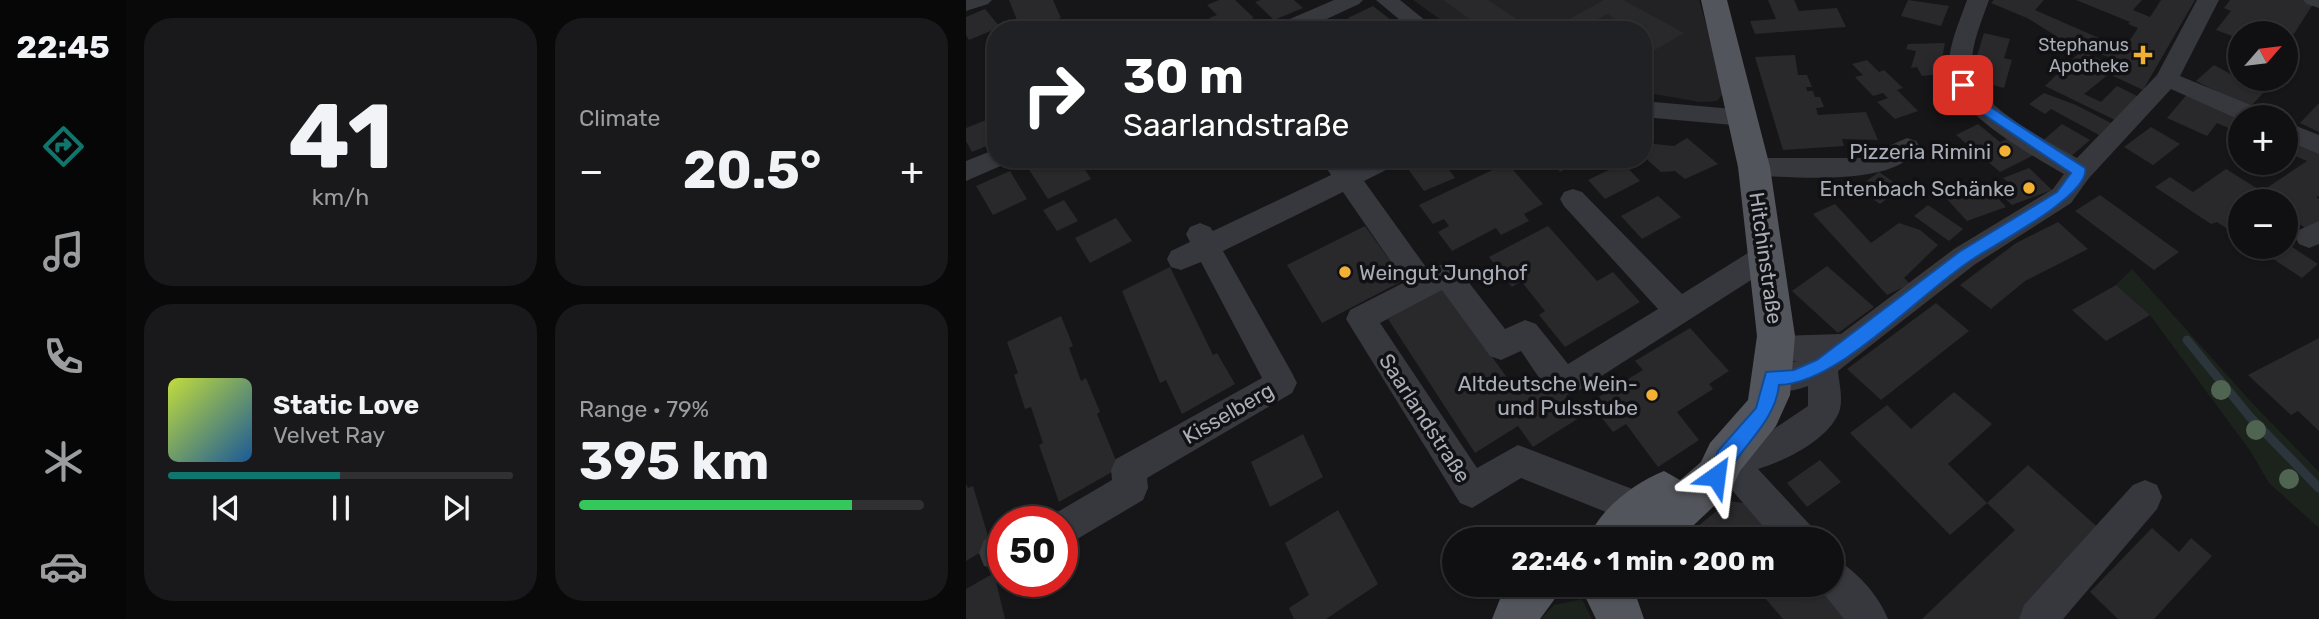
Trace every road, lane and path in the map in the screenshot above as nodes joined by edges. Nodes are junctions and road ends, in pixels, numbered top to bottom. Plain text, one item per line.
1 (981, 0) edge
2 (1352, 0) edge
3 (1387, 0) edge
4 (1714, 0) edge
5 (1978, 0) edge
6 (2208, 0) edge
7 (966, 5) edge
8 (1304, 21) edge
9 (1414, 21) edge
10 (2167, 79) junction
11 (2228, 105) edge
12 (1652, 110) edge
13 (1744, 118) junction
14 (2298, 135) edge
15 (2319, 145) edge
16 (1907, 146) dead end
17 (987, 162) edge
18 (1754, 167) junction
19 (1353, 168) edge
20 (1342, 171) junction
21 (2080, 171) junction
22 (966, 172) edge
23 (1573, 199) dead end
24 (1204, 240) junction
25 (1766, 256) junction
26 (1181, 260) dead end
27 (1424, 286) junction
28 (1679, 312) junction
29 (1833, 356) junction
30 (1773, 363) junction
31 (1725, 457) junction
32 (2145, 497) dead end
33 (1078, 520) edge
34 (1644, 524) edge
35 (1787, 527) edge
36 (1844, 590) edge
37 (1870, 619) edge
38 (2038, 619) edge

1 - 7 street
2 - 8 street
3 - 9 street
4 - 13 main road, Hitchinstraße
5 - 21 street
6 - 10 street
10 - 11 street
10 - 21 street
12 - 13 street
13 - 18 main road, Hitchinstraße
14 - 15 street
16 - 18 street, Hitchinstraße
17 - 22 street
18 - 25 main road, Hitchinstraße
19 - 20 street
20 - 24 street
20 - 27 street
21 - 29 street
23 - 28 street
24 - 26 street
24 - 33 street, Kisselberg
25 - 28 street
25 - 30 main road, Hitchinstraße
27 - 28 street, Saarlandstraße
27 - 34 street, Saarlandstraße
29 - 30 street
29 - 31 street
30 - 31 main road
31 - 34 main road
31 - 35 street
32 - 38 street
36 - 37 street

